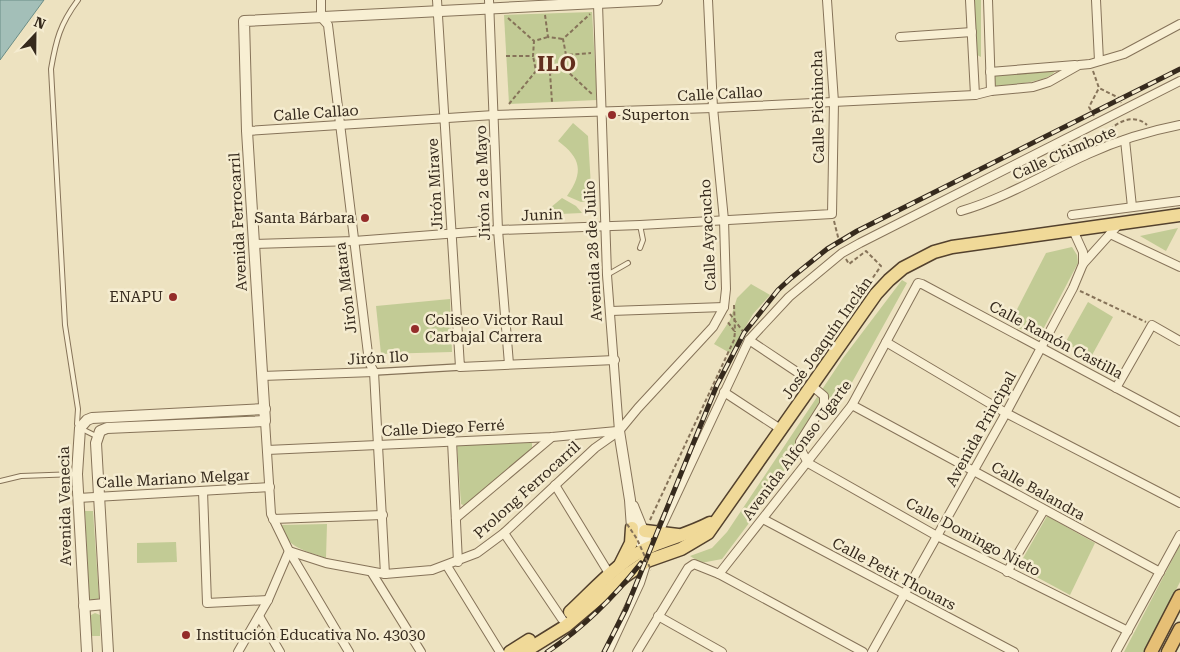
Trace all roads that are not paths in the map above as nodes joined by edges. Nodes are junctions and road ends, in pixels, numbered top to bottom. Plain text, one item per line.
1 (78, 0) edge
2 (322, 0) edge
3 (437, 0) edge
4 (657, 0) edge
5 (708, 0) edge
6 (827, 0) edge
7 (970, 0) edge
8 (988, 0) edge
9 (1096, 0) edge
10 (489, 4) edge
11 (596, 5) edge
12 (438, 11) junction
13 (321, 18) junction
14 (1180, 24) edge
15 (972, 32) junction
16 (900, 37) dead end
17 (1099, 61) junction
18 (1079, 65) junction
19 (990, 72) junction
20 (1180, 81) edge
21 (991, 90) junction
22 (975, 96) junction
23 (834, 102) junction
24 (713, 108) junction
25 (598, 112) junction
26 (494, 115) junction
27 (445, 118) junction
28 (340, 125) junction
29 (1180, 125) edge
30 (248, 131) junction
31 (1125, 140) junction
32 (1180, 201) edge
33 (1132, 207) junction
34 (961, 211) dead end
35 (832, 214) joint
36 (1072, 215) dead end
37 (1180, 215) edge
38 (724, 220) junction
39 (640, 225) junction
40 (604, 226) junction
41 (1114, 229) junction
42 (498, 230) junction
43 (1073, 230) junction
44 (451, 235) junction
45 (354, 241) junction
46 (254, 244) junction
47 (640, 248) dead end
48 (628, 263) dead end
49 (1083, 264) junction
50 (1180, 267) edge
51 (607, 275) junction
52 (918, 283) joint
53 (722, 310) junction
54 (611, 311) junction
55 (749, 340) junction
56 (1180, 341) edge
57 (886, 342) junction
58 (1041, 348) junction
59 (615, 360) junction
60 (509, 364) junction
61 (460, 367) junction
62 (374, 372) junction
63 (262, 376) junction
64 (803, 376) dead end
65 (812, 386) junction
66 (1116, 388) junction
67 (724, 392) junction
68 (852, 405) junction
69 (264, 409) junction
70 (1006, 413) junction
71 (265, 421) junction
72 (1180, 422) edge
73 (80, 428) junction
74 (782, 430) junction
75 (619, 431) junction
76 (96, 436) junction
77 (552, 437) junction
78 (452, 441) junction
79 (380, 445) junction
80 (267, 450) junction
81 (808, 463) junction
82 (974, 472) junction
83 (77, 474) junction
84 (0, 481) edge
85 (554, 485) junction
86 (270, 487) junction
87 (203, 491) junction
88 (99, 497) junction
89 (78, 498) junction
90 (1180, 503) edge
91 (1044, 510) junction
92 (720, 514) junction
93 (383, 515) junction
94 (456, 518) junction
95 (273, 519) junction
96 (763, 519) junction
97 (635, 528) junction
98 (504, 534) junction
99 (658, 534) junction
100 (685, 535) junction
101 (1180, 535) edge
102 (937, 536) junction
103 (289, 551) junction
104 (648, 559) junction
105 (458, 562) junction
106 (447, 566) junction
107 (614, 571) junction
108 (1007, 572) junction
109 (1160, 572) junction
110 (372, 573) junction
111 (385, 574) junction
112 (719, 574) junction
113 (904, 596) junction
114 (1180, 596) edge
115 (268, 600) junction
116 (105, 604) junction
117 (84, 606) junction
118 (259, 616) junction
119 (658, 616) junction
120 (562, 619) junction
121 (1180, 629) edge
122 (1128, 631) junction
123 (1160, 637) junction
124 (1174, 647) edge
125 (87, 652) edge
126 (108, 652) edge
127 (238, 652) edge
128 (280, 652) edge
129 (349, 652) edge
130 (421, 652) edge
131 (500, 652) edge
132 (510, 652) edge
133 (524, 652) edge
134 (608, 652) edge
135 (637, 652) edge
136 (722, 652) edge
137 (863, 652) edge
138 (872, 652) edge
139 (1014, 652) edge
140 (1116, 652) edge
141 (1151, 652) edge

1 - 73 lane
2 - 13 street, Jirón Matara
3 - 12 street, Jirón Mirave
4 - 11 street
5 - 24 street, Calle Ayacucho
6 - 23 street, Calle Pichincha
7 - 15 street
8 - 19 street
9 - 17 street
10 - 11 street
10 - 12 street
10 - 26 street, Jirón 2 de Mayo
11 - 25 street, Avenida 28 de Julio
12 - 13 street
12 - 27 street, Jirón Mirave
13 - 28 street, Jirón Matara
13 - 30 street, Avenida Ferrocarril
14 - 17 street, Calle Callao
15 - 16 street
15 - 22 street
17 - 18 street, Calle Callao
18 - 19 street
18 - 21 street, Calle Callao
19 - 21 street
20 - 55 street
21 - 22 street, Calle Callao
22 - 23 street, Calle Callao
23 - 24 street, Calle Callao
23 - 35 street, Calle Pichincha
24 - 25 street, Calle Callao
24 - 38 street, Calle Ayacucho
25 - 26 street, Calle Callao
25 - 40 street, Avenida 28 de Julio
26 - 27 street, Calle Callao
26 - 42 street, Jirón 2 de Mayo
27 - 28 street, Calle Callao
27 - 44 street, Jirón Mirave
28 - 30 street, Calle Callao
28 - 45 street, Jirón Matara
29 - 31 street, Calle Chimbote
30 - 46 street, Avenida Ferrocarril
31 - 33 street
31 - 34 street, Calle Chimbote
32 - 33 street
33 - 36 street
35 - 38 street, Junin
37 - 41 main road, José Joaquín Inclán
38 - 39 street, Junin
38 - 53 street, Calle Ayacucho
39 - 40 street, Junin
39 - 47 lane
40 - 42 street, Junin
40 - 51 street, Avenida 28 de Julio
41 - 43 main road, José Joaquín Inclán
41 - 49 street, Avenida Principal
41 - 50 street
42 - 44 street, Junin
42 - 60 street, Jirón 2 de Mayo
43 - 49 street
43 - 65 main road, José Joaquín Inclán
44 - 45 street, Junin
44 - 61 street, Jirón Mirave
45 - 46 street, Junin
45 - 62 street, Jirón Matara
46 - 63 street, Avenida Ferrocarril
48 - 51 lane
49 - 58 street, Avenida Principal
51 - 54 street, Avenida 28 de Julio
52 - 57 street, Avenida Alfonso Ugarte
52 - 58 street, Calle Ramón Castilla
53 - 54 street
53 - 75 street, Calle Ayacucho
54 - 59 street, Avenida 28 de Julio
55 - 64 street
55 - 67 street
56 - 66 street
57 - 68 street, Avenida Alfonso Ugarte
57 - 70 street
58 - 66 street, Calle Ramón Castilla
58 - 70 street, Avenida Principal
59 - 60 street, Jirón Ilo
59 - 75 street, Avenida 28 de Julio
60 - 61 street, Jirón Ilo
61 - 62 street, Jirón Ilo
62 - 63 street, Jirón Ilo
62 - 79 street, Jirón Matara
63 - 69 street, Avenida Ferrocarril
65 - 74 main road, José Joaquín Inclán
65 - 81 street
66 - 72 street, Calle Ramón Castilla
67 - 74 street
67 - 99 street
68 - 81 street, Avenida Alfonso Ugarte
68 - 82 street, Calle Balandra
69 - 71 street, Avenida Ferrocarril
69 - 73 street, Avenida Venecia
70 - 82 street, Avenida Principal
70 - 90 street
71 - 76 street
71 - 80 street
73 - 76 lane
73 - 83 street, Avenida Venecia
74 - 92 main road, José Joaquín Inclán
75 - 77 street, Calle Diego Ferré
75 - 85 street, Prolong Ferrocarril
75 - 97 street, Avenida 28 de Julio
76 - 88 street
77 - 78 street, Calle Diego Ferré
77 - 94 street
78 - 79 street, Calle Diego Ferré
78 - 94 street
79 - 80 street, Calle Diego Ferré
79 - 93 street, Jirón Matara
80 - 86 street
81 - 96 street, Avenida Alfonso Ugarte
81 - 102 street, Calle Domingo Nieto
82 - 91 street, Calle Balandra
82 - 102 street, Avenida Principal
83 - 84 lane
83 - 89 street, Avenida Venecia
85 - 98 street, Prolong Ferrocarril
85 - 107 street
86 - 87 street, Calle Mariano Melgar
86 - 95 street
87 - 88 street, Calle Mariano Melgar
87 - 115 street
88 - 89 street, Calle Mariano Melgar
88 - 116 street
89 - 117 street, Avenida Venecia
91 - 108 street
91 - 109 street, Calle Balandra
92 - 100 main road, José Joaquín Inclán
92 - 104 main road, José Joaquín Inclán
93 - 95 street
93 - 111 street, Jirón Matara
94 - 105 street
95 - 103 street
96 - 112 street, Avenida Alfonso Ugarte
96 - 113 street, Calle Petit Thouars
97 - 99 main road
97 - 104 street, Avenida 28 de Julio
97 - 107 main road
98 - 105 street, Prolong Ferrocarril
98 - 120 street
99 - 100 main road
99 - 104 street
100 - 104 main road, José Joaquín Inclán
101 - 109 street
102 - 108 street, Calle Domingo Nieto
102 - 113 street, Avenida Principal
103 - 110 street, Prolong Ferrocarril
103 - 115 street
103 - 129 street
104 - 107 main road
104 - 133 main road
104 - 134 street
105 - 106 street, Prolong Ferrocarril
106 - 111 street, Prolong Ferrocarril
106 - 131 street
107 - 120 main road
108 - 122 street, Calle Domingo Nieto
109 - 122 street
110 - 111 street, Prolong Ferrocarril
110 - 130 street
112 - 119 street
112 - 137 street
113 - 138 street, Avenida Principal
113 - 139 street, Calle Petit Thouars
114 - 123 highway
115 - 118 street
116 - 117 street
116 - 126 street
117 - 125 street, Avenida Venecia
118 - 127 street
118 - 128 street
119 - 135 street
119 - 136 street
120 - 132 main road
121 - 124 highway
122 - 140 street
123 - 124 street
123 - 141 highway

